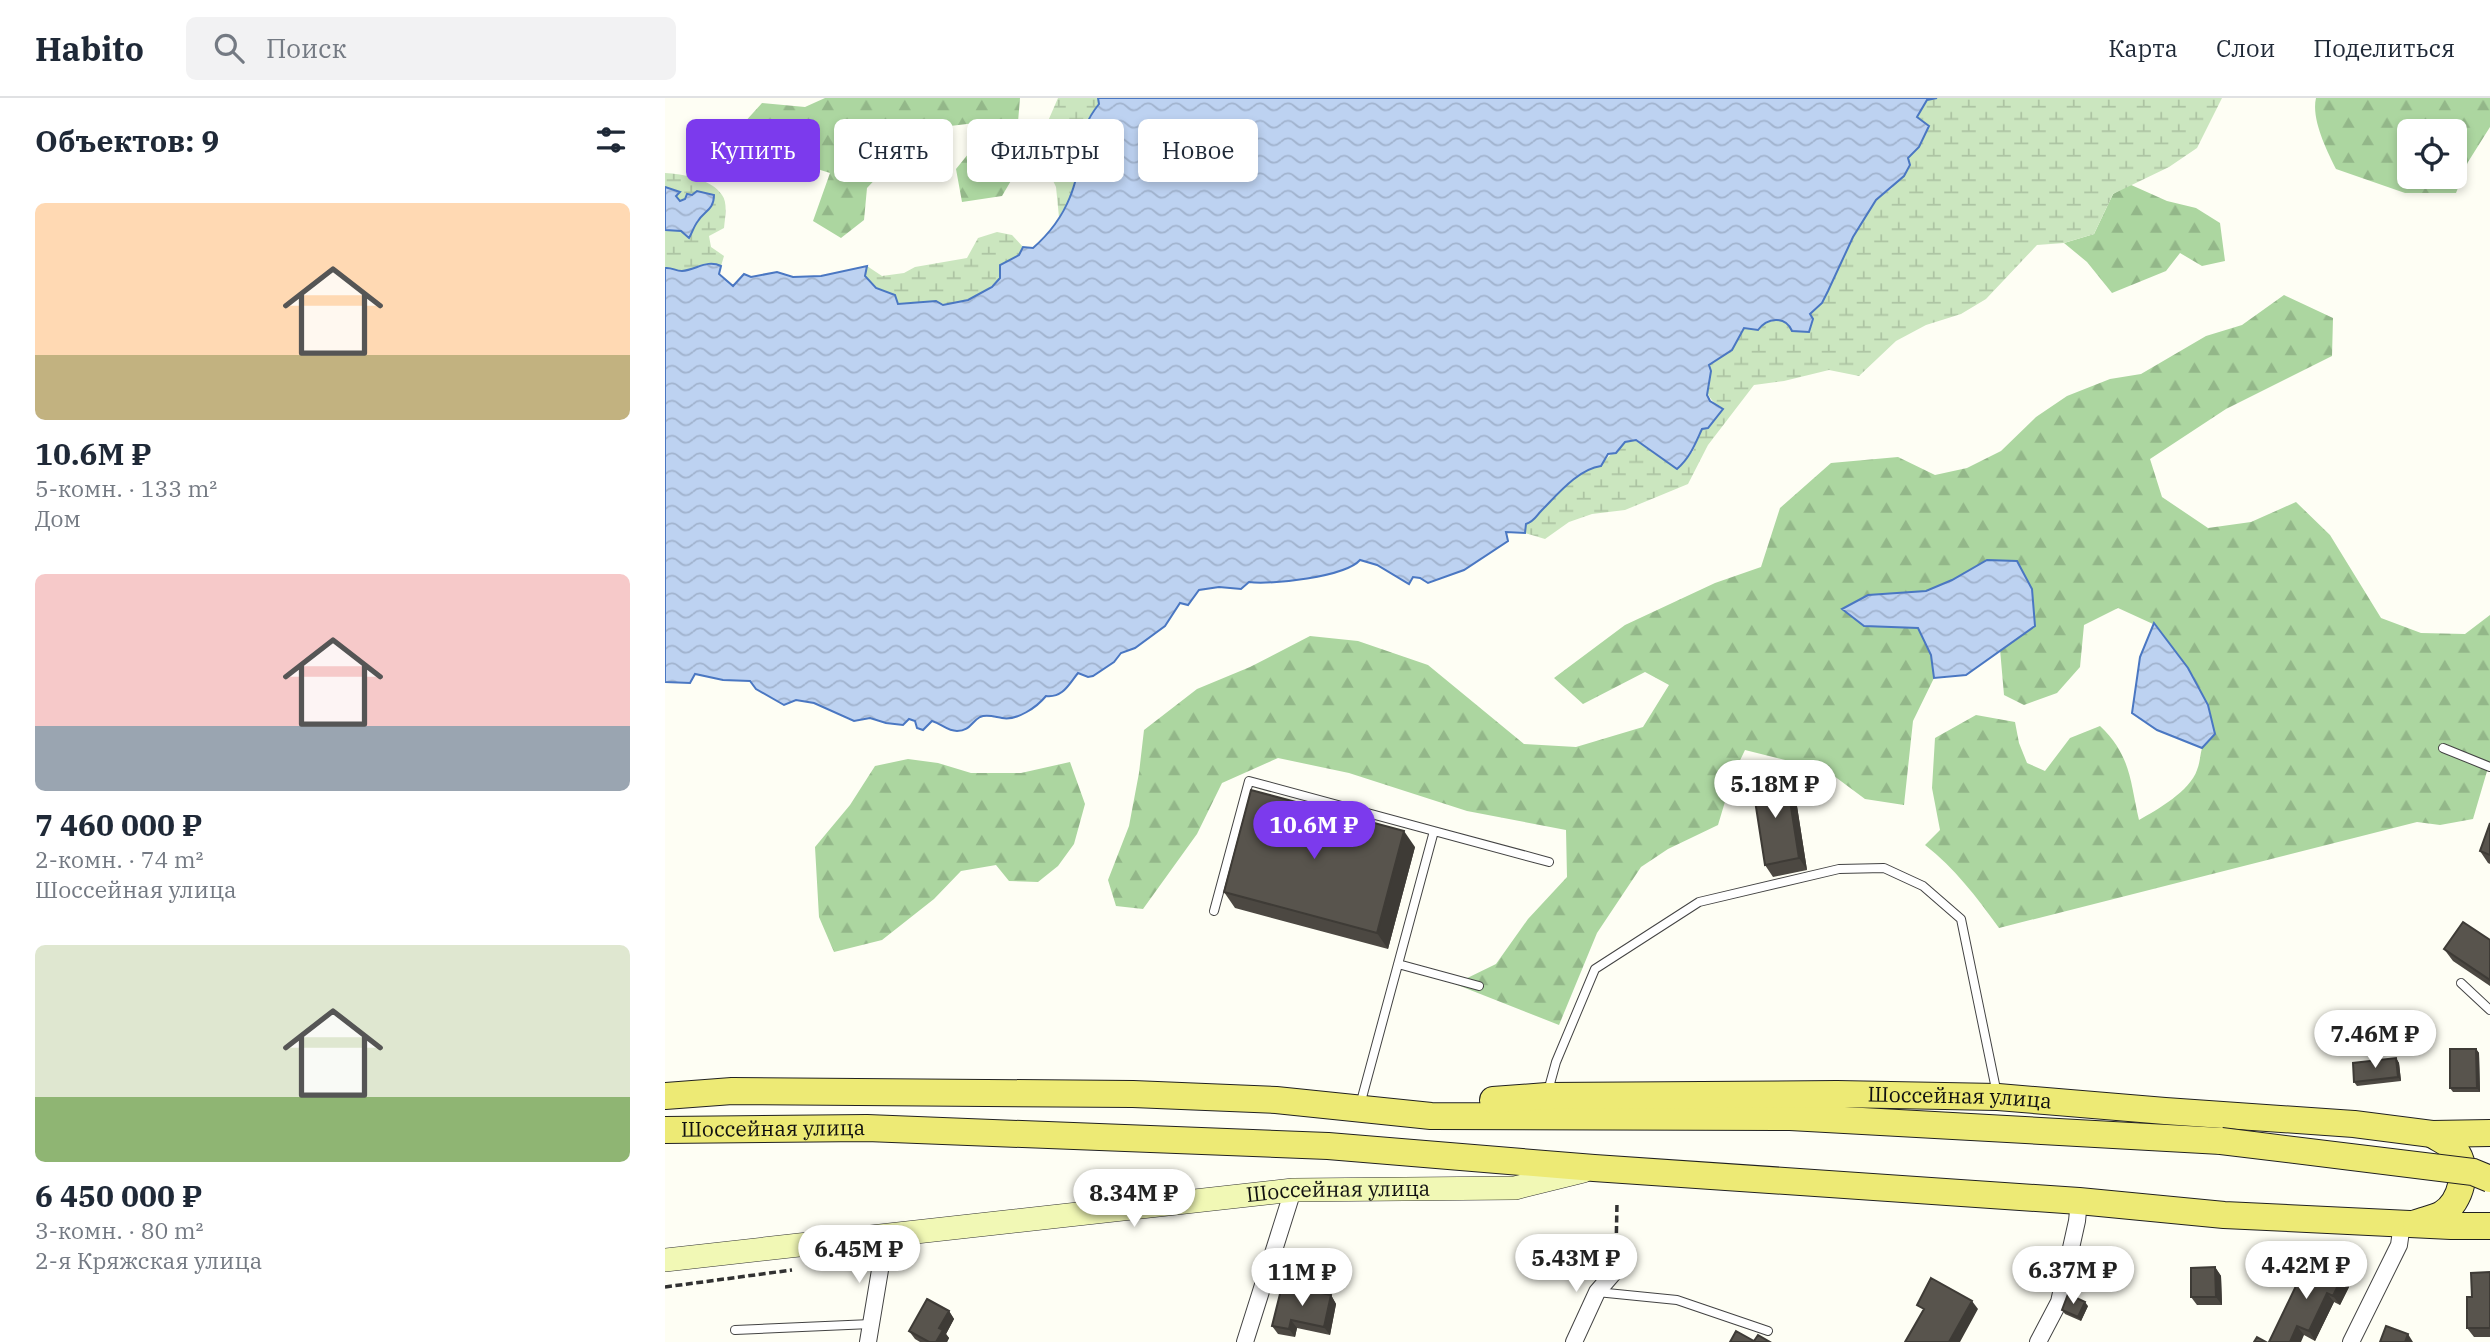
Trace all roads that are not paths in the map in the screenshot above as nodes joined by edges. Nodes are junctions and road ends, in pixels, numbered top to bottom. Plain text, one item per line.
1 (2443, 748) dead end
2 (2490, 767) edge
3 (1434, 831) junction
4 (1549, 862) dead end
5 (1214, 911) dead end
6 (1398, 964) junction
7 (2461, 983) dead end
8 (1479, 986) dead end
9 (2490, 1010) edge
10 (665, 1096) edge
11 (1547, 1096) junction
12 (1998, 1097) junction
13 (1359, 1108) junction
14 (1431, 1116) junction
15 (665, 1129) edge
16 (2490, 1133) edge
17 (2432, 1134) junction
18 (1594, 1168) junction
19 (2490, 1179) edge
20 (1293, 1190) junction
21 (2079, 1200) junction
22 (2407, 1224) junction
23 (2451, 1226) junction
24 (2490, 1226) edge
25 (886, 1234) junction
26 (2490, 1238) edge
27 (665, 1260) edge
28 (1616, 1270) road end
29 (1597, 1292) junction
30 (871, 1324) junction
31 (736, 1330) dead end
32 (1768, 1331) dead end
33 (868, 1342) edge
34 (1245, 1342) edge
35 (1574, 1342) edge
36 (2038, 1342) edge
37 (2351, 1342) edge

1 - 2 lane
3 - 4 lane
3 - 5 lane
3 - 6 lane
6 - 8 lane
6 - 13 lane
7 - 9 lane
10 - 13 main road, Шоссейная улица
11 - 12 main road, Шоссейная улица
11 - 12 lane
11 - 14 main road, Шоссейная улица
12 - 17 main road, Шоссейная улица
13 - 14 main road, Шоссейная улица
14 - 19 main road, Шоссейная улица, bridge
15 - 18 main road, Шоссейная улица
16 - 17 main road, Шоссейная улица
17 - 22 main road
18 - 20 main road, Шоссейная улица
18 - 21 main road, Шоссейная улица
20 - 25 main road, Шоссейная улица
20 - 34 street
21 - 22 main road, Шоссейная улица
21 - 36 street
22 - 23 main road, Шоссейная улица
22 - 37 street
23 - 24 main road
23 - 26 main road
25 - 27 main road, Шоссейная улица
25 - 30 street
28 - 29 street
29 - 32 lane
29 - 35 street
30 - 31 lane
30 - 33 street

